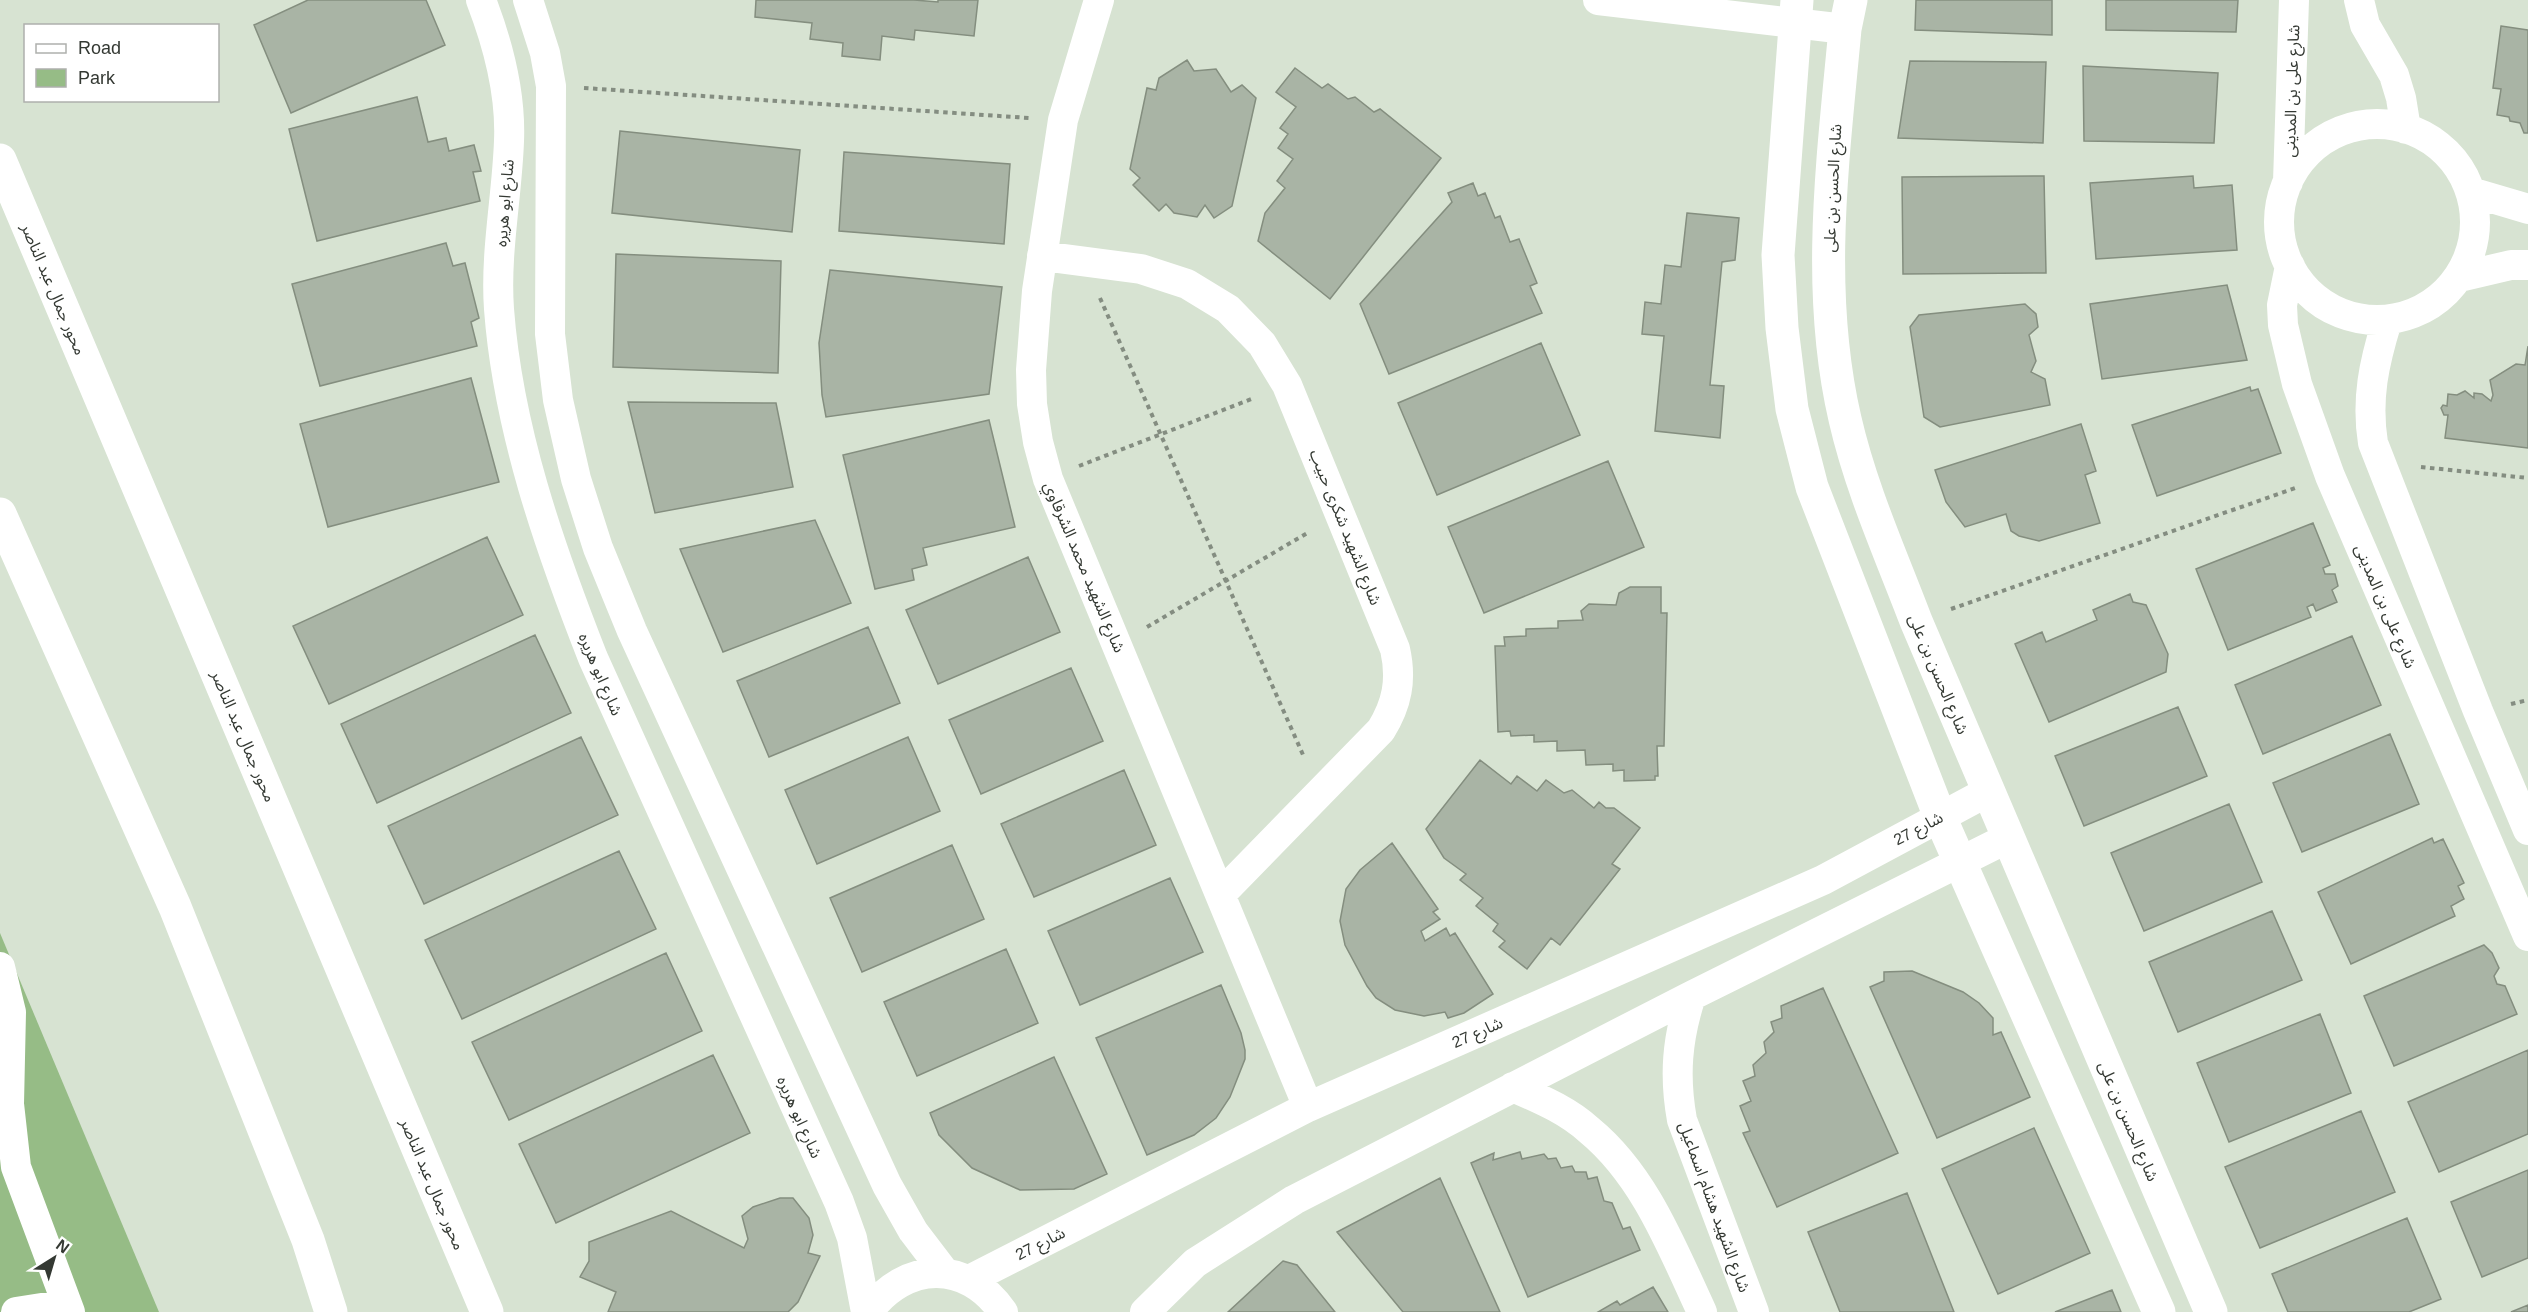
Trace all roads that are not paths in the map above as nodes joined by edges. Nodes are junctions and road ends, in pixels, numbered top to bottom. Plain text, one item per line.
1 (481, 0) edge
2 (528, 0) edge
3 (1099, 0) edge
4 (1598, 0) edge
5 (2294, 0) edge
6 (2359, 0) edge
7 (1795, 12) edge
8 (1848, 14) edge
9 (2406, 129) junction
10 (0, 160) edge
11 (2288, 182) junction
12 (2471, 192) junction
13 (2528, 209) edge
14 (1042, 256) junction
15 (2528, 265) edge
16 (2290, 266) junction
17 (2460, 277) junction
18 (2387, 321) junction
19 (0, 514) edge
20 (1989, 791) junction
21 (1940, 817) junction
22 (2528, 830) edge
23 (2008, 838) junction
24 (1960, 861) junction
25 (1823, 880) junction
26 (1221, 894) junction
27 (1839, 922) junction
28 (2528, 936) edge
29 (0, 967) edge
30 (1691, 996) junction
31 (1513, 1088) junction
32 (1308, 1107) junction
33 (8, 1177) edge
34 (957, 1276) junction
35 (69, 1308) edge
36 (15, 1312) edge
37 (330, 1312) edge
38 (487, 1312) edge
39 (867, 1312) edge
40 (1003, 1312) edge
41 (1145, 1312) edge
42 (1702, 1312) edge
43 (1754, 1312) edge
44 (2159, 1312) edge
45 (2211, 1312) edge

1 - 39 street, شارع ابو هريره
2 - 34 street
3 - 14 street, شارع الشهيد محمد الشرقاوي
4 - 7 street
5 - 11 street, شارع على بن المدينى
6 - 9 street
7 - 8 street
7 - 21 street
8 - 20 street, شارع الحسن بن على
9 - 11 street
9 - 12 street
10 - 38 street, محور جمال عبد الناصر
11 - 16 street
12 - 13 street
12 - 17 street
14 - 26 street, شارع الشهيد محمد الشرقاوي
14 - 26 street, شارع الشهيد شكرى حبيب
15 - 17 street
16 - 18 street
16 - 28 street, شارع على بن المدينى
17 - 18 street
18 - 22 street
19 - 37 street
20 - 21 street, شارع 27
20 - 23 street, شارع الحسن بن على
21 - 24 street
21 - 25 street, شارع 27
23 - 24 street
23 - 45 street, شارع الحسن بن على
24 - 27 street
24 - 44 street
25 - 27 street
25 - 32 street, شارع 27
26 - 32 street, شارع الشهيد محمد الشرقاوي
27 - 30 street
29 - 33 street
30 - 31 street
30 - 43 street, شارع الشهيد هشام اسماعيل
31 - 41 street
31 - 42 street
32 - 34 street, شارع 27
33 - 35 street
34 - 39 street
34 - 40 street
35 - 36 street

